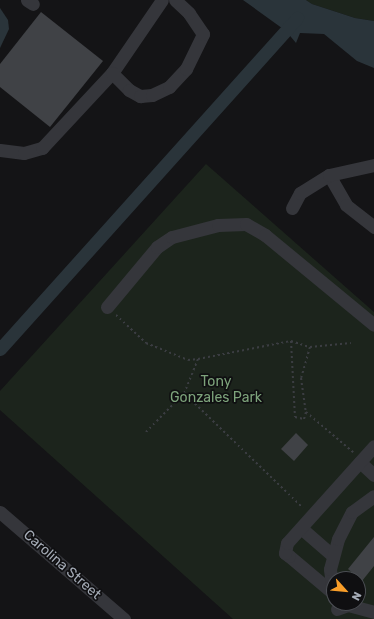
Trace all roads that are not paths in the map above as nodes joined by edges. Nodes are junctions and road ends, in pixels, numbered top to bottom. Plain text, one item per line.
1 (162, 0) edge
2 (175, 0) edge
3 (112, 73) junction
4 (0, 150) edge
5 (374, 165) edge
6 (329, 175) junction
7 (292, 208) dead end
8 (374, 227) edge
9 (107, 307) road end
10 (374, 325) edge
11 (374, 446) edge
12 (361, 461) junction
13 (374, 475) edge
14 (374, 496) edge
15 (0, 512) edge
16 (301, 528) junction
17 (332, 554) junction
18 (330, 571) edge
19 (326, 594) edge
20 (124, 619) edge

1 - 3 street
2 - 3 street
3 - 4 street
5 - 6 street
6 - 7 street
6 - 8 street
9 - 10 street
11 - 12 street
12 - 13 street
12 - 16 street
14 - 17 street
15 - 20 street, Carolina Street
16 - 17 street
16 - 19 street
17 - 18 street

